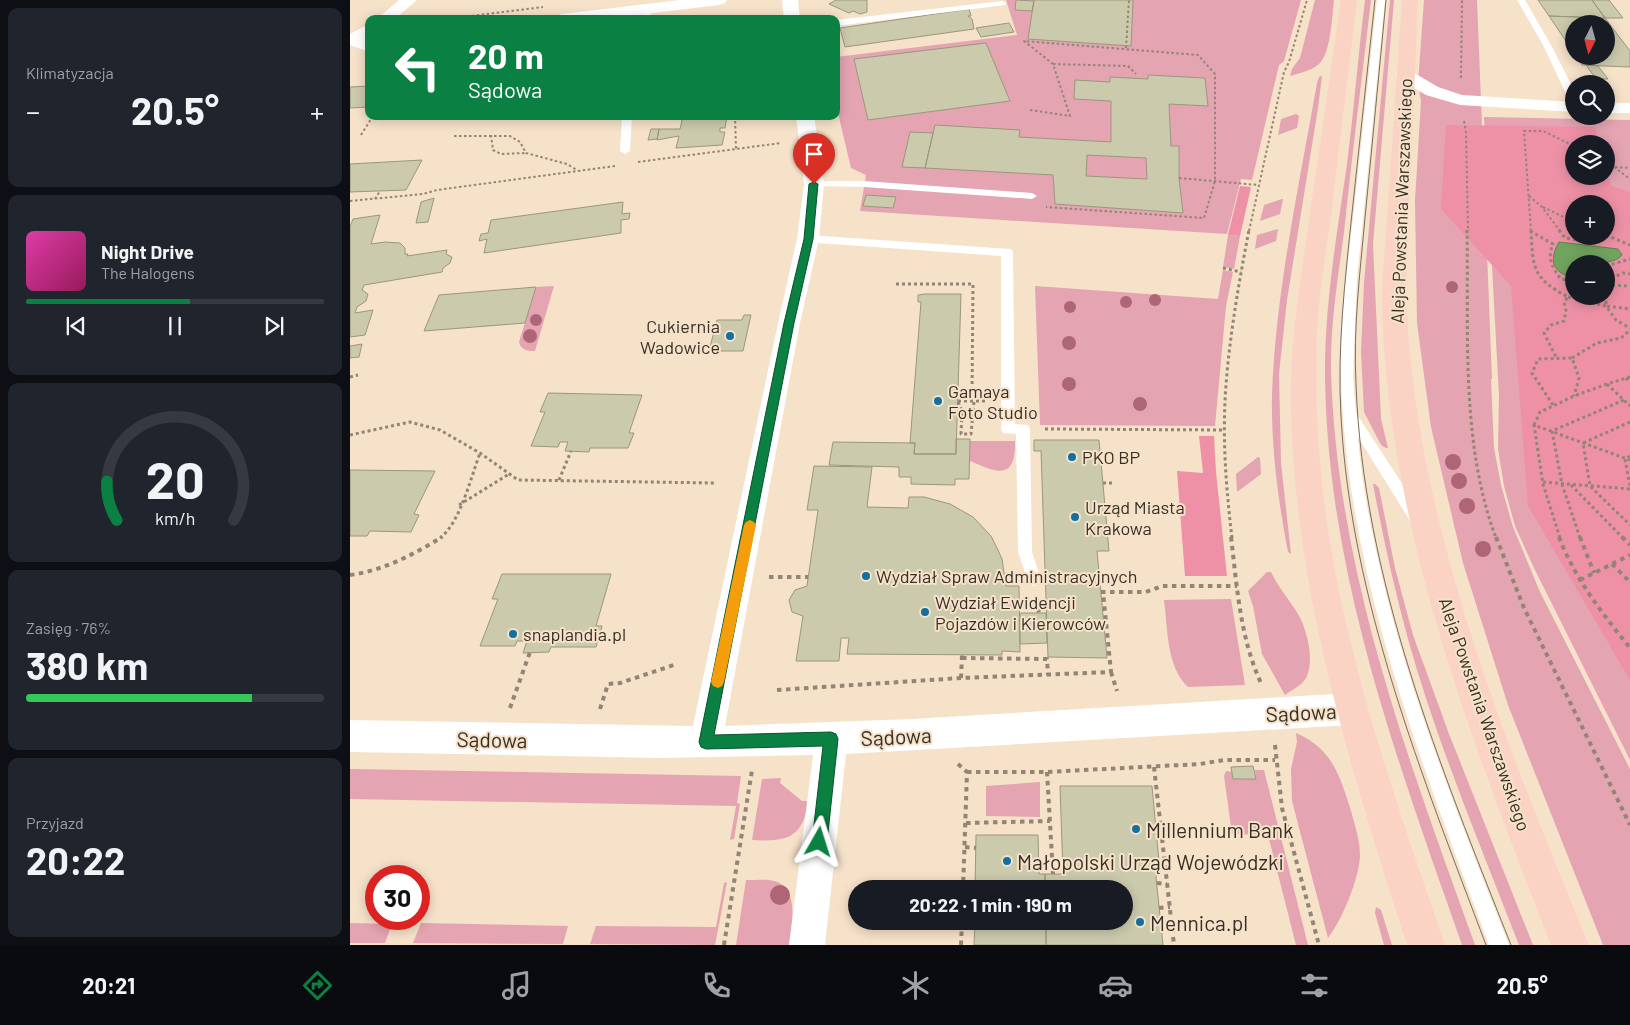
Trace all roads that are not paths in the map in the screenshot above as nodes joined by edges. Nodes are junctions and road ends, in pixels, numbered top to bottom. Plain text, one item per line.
1 (409, 0) edge
2 (719, 0) edge
3 (790, 0) edge
4 (1349, 0) edge
5 (1381, 0) edge
6 (1410, 0) edge
7 (1521, 0) edge
8 (1002, 3) dead end
9 (647, 14) edge
10 (390, 15) edge
11 (630, 15) edge
12 (792, 15) edge
13 (840, 23) edge
14 (365, 33) edge
15 (351, 45) edge
16 (365, 47) edge
17 (1405, 75) junction
18 (1565, 82) edge
19 (1565, 106) edge
20 (1615, 108) edge
21 (1630, 108) edge
22 (627, 120) edge
23 (806, 120) edge
24 (625, 151) dead end
25 (814, 184) junction
26 (1032, 196) dead end
27 (808, 239) junction
28 (1349, 410) junction
29 (1428, 536) junction
30 (1034, 579) dead end
31 (1352, 709) junction
32 (350, 736) edge
33 (831, 739) junction
34 (706, 742) junction
35 (807, 945) edge
36 (1426, 945) edge
37 (1499, 945) edge
38 (1570, 945) edge

1 - 10 street
2 - 9 street
3 - 12 street
4 - 31 main road
5 - 28 lane
6 - 17 main road, Aleja Powstania Warszawskiego
7 - 18 lane
8 - 13 lane
9 - 11 street
14 - 15 street
15 - 16 street
17 - 19 street
17 - 29 main road, Aleja Powstania Warszawskiego
20 - 21 street
22 - 24 lane
23 - 25 street
25 - 26 lane
25 - 27 street
27 - 30 lane
27 - 34 street
28 - 29 lane
28 - 37 lane
29 - 38 main road, Aleja Powstania Warszawskiego
31 - 33 street, Sądowa
31 - 36 main road
32 - 34 street, Sądowa
33 - 34 street, Sądowa
33 - 35 street

